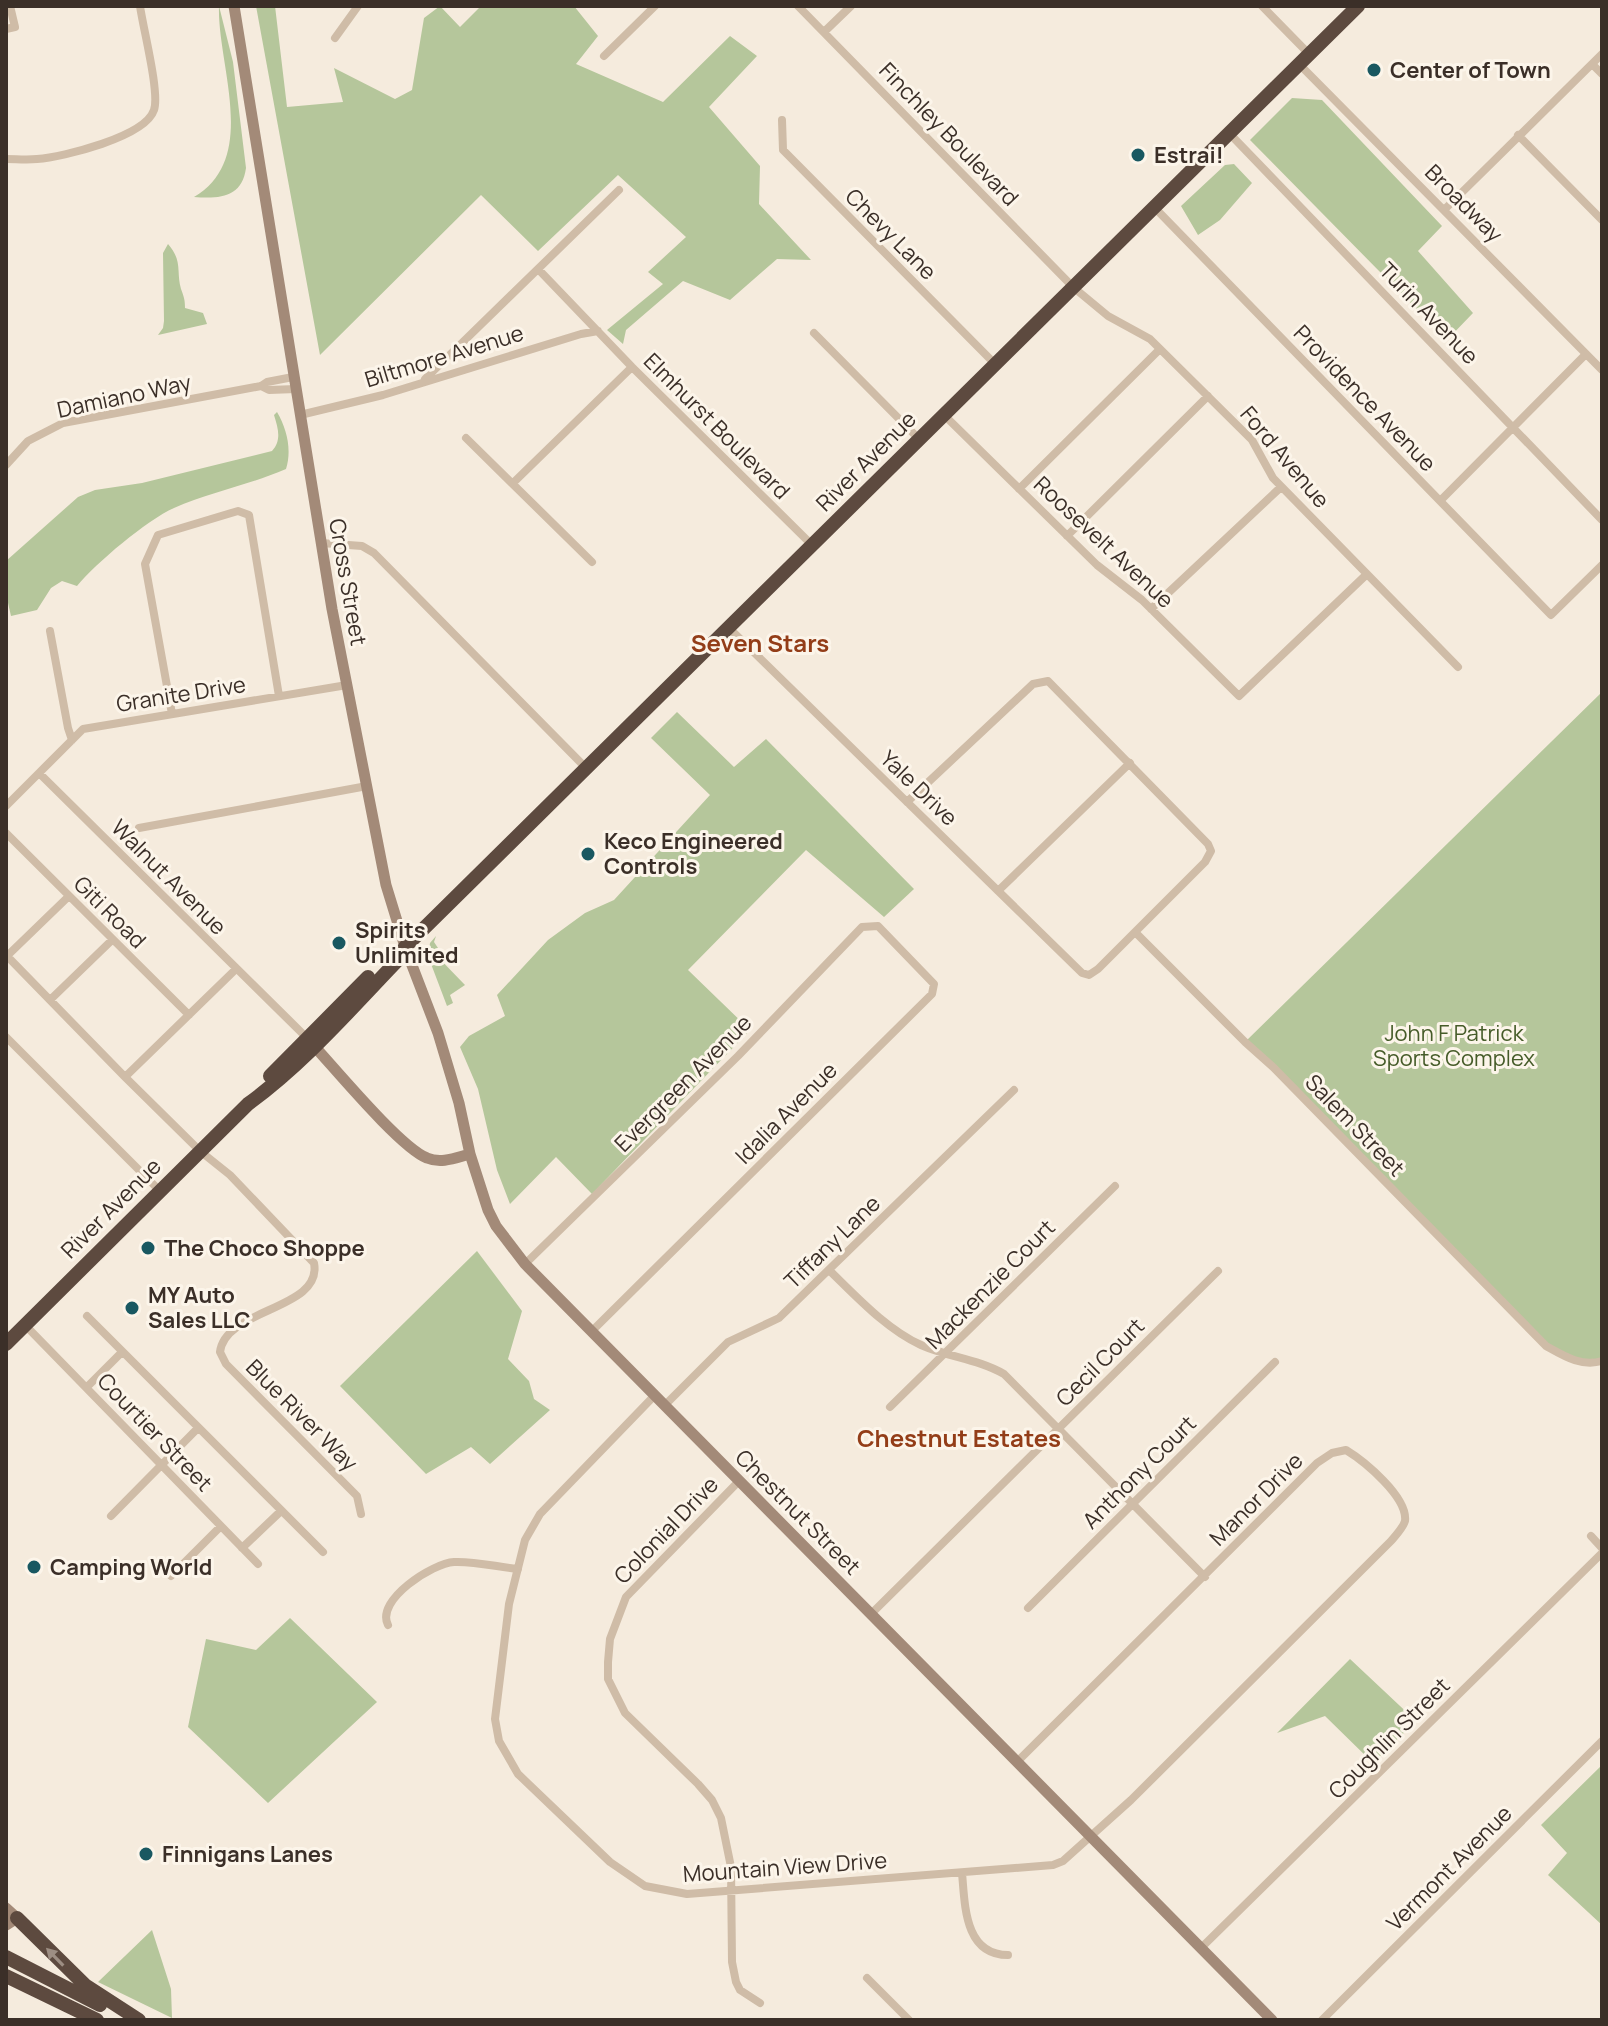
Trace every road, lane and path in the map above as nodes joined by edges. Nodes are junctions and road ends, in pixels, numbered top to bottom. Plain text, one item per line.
1 (10, 6) edge
2 (140, 6) edge
3 (234, 6) edge
4 (358, 6) edge
5 (655, 6) edge
6 (798, 6) edge
7 (851, 6) edge
8 (1262, 6) edge
9 (1358, 6) edge
10 (6, 29) edge
11 (824, 32) junction
12 (335, 38) dead end
13 (1602, 54) edge
14 (604, 56) dead end
15 (1304, 59) junction
16 (1592, 64) junction
17 (1602, 74) edge
18 (782, 120) dead end
19 (1229, 133) junction
20 (1518, 135) junction
21 (6, 159) edge
22 (619, 190) dead end
23 (1154, 207) junction
24 (1445, 209) junction
25 (1602, 220) edge
26 (539, 270) junction
27 (1073, 287) junction
28 (598, 331) junction
29 (814, 333) dead end
30 (1160, 349) junction
31 (1586, 354) junction
32 (995, 364) junction
33 (632, 367) junction
34 (1602, 370) edge
35 (423, 382) junction
36 (294, 383) junction
37 (1208, 396) junction
38 (300, 415) junction
39 (944, 415) junction
40 (1514, 427) junction
41 (466, 438) dead end
42 (919, 439) junction
43 (6, 465) edge
44 (513, 483) junction
45 (1281, 487) junction
46 (1019, 489) junction
47 (1440, 501) junction
48 (1602, 520) edge
49 (1067, 536) junction
50 (321, 543) junction
51 (812, 545) junction
52 (592, 562) dead end
53 (1602, 565) edge
54 (1367, 574) junction
55 (1151, 609) junction
56 (728, 627) junction
57 (50, 631) dead end
58 (1458, 667) dead end
59 (347, 685) junction
60 (279, 696) junction
61 (172, 714) junction
62 (72, 740) junction
63 (1130, 763) junction
64 (586, 768) junction
65 (39, 773) junction
66 (367, 786) junction
67 (907, 802) junction
68 (6, 806) edge
69 (139, 828) dead end
70 (6, 833) edge
71 (998, 891) junction
72 (69, 896) junction
73 (865, 927) joint
74 (1135, 932) junction
75 (112, 940) junction
76 (405, 947) junction
77 (7, 956) edge
78 (236, 969) junction
79 (50, 1000) junction
80 (189, 1015) junction
81 (6, 1037) edge
82 (311, 1043) junction
83 (125, 1077) junction
84 (1014, 1090) dead end
85 (200, 1151) junction
86 (470, 1154) junction
87 (1115, 1186) dead end
88 (159, 1190) junction
89 (525, 1264) junction
90 (829, 1270) junction
91 (1218, 1271) dead end
92 (87, 1316) dead end
93 (25, 1325) junction
94 (592, 1331) junction
95 (6, 1344) edge
96 (122, 1352) junction
97 (946, 1352) junction
98 (1602, 1361) edge
99 (1275, 1362) dead end
100 (87, 1387) junction
101 (655, 1395) junction
102 (665, 1405) junction
103 (890, 1407) dead end
104 (198, 1428) junction
105 (1058, 1429) junction
106 (162, 1466) junction
107 (739, 1481) junction
108 (1132, 1504) junction
109 (281, 1511) junction
110 (361, 1514) dead end
111 (111, 1516) dead end
112 (220, 1527) junction
113 (1591, 1536) dead end
114 (242, 1548) junction
115 (1602, 1551) edge
116 (323, 1552) dead end
117 (258, 1564) dead end
118 (518, 1569) junction
119 (171, 1576) dead end
120 (1205, 1577) junction
121 (1028, 1608) dead end
122 (871, 1614) junction
123 (388, 1625) dead end
124 (1602, 1741) edge
125 (1018, 1761) junction
126 (1092, 1837) junction
127 (962, 1873) junction
128 (731, 1891) junction
129 (10, 1917) edge
130 (1201, 1948) junction
131 (1008, 1955) dead end
132 (6, 1957) edge
133 (6, 1976) edge
134 (867, 1978) dead end
135 (45, 1995) junction
136 (760, 2003) dead end
137 (86, 2020) edge
138 (97, 2020) edge
139 (129, 2020) edge
140 (139, 2020) edge
141 (909, 2020) edge
142 (1272, 2020) edge
143 (1322, 2020) edge

1 - 10 street
2 - 21 street
3 - 36 street, Cross Street
4 - 12 street
5 - 14 street
6 - 11 street, Finchley Boulevard
7 - 11 street
8 - 15 street, Broadway
9 - 15 highway, River Avenue
11 - 27 street, Finchley Boulevard
13 - 16 street
15 - 19 highway, River Avenue
15 - 24 street, Broadway
16 - 17 street
16 - 20 street
18 - 32 street, Chevy Lane
19 - 23 highway, River Avenue
19 - 40 street, Turin Avenue
20 - 24 street
20 - 25 street
22 - 26 street
23 - 27 highway, River Avenue
23 - 47 street, Providence Avenue
24 - 31 street, Broadway
26 - 28 street, Elmhurst Boulevard
26 - 35 street
27 - 30 street, Ford Avenue
27 - 32 highway, River Avenue
28 - 33 street, Elmhurst Boulevard
28 - 35 street, Biltmore Avenue
29 - 42 street
30 - 37 street, Ford Avenue
30 - 46 street
31 - 34 street, Broadway
31 - 40 street
32 - 39 highway, River Avenue
33 - 44 street
33 - 51 street, Elmhurst Boulevard
35 - 38 street, Biltmore Avenue
36 - 38 street, Cross Street
36 - 43 street, Damiano Way
37 - 45 street, Ford Avenue
37 - 49 street
38 - 50 street, Cross Street
39 - 42 highway, River Avenue
39 - 46 street, Roosevelt Avenue
40 - 47 street
40 - 48 street, Turin Avenue
41 - 44 street
42 - 51 highway, River Avenue
44 - 52 street
45 - 54 street, Ford Avenue
45 - 55 street
46 - 49 street, Roosevelt Avenue
47 - 53 street, Providence Avenue
49 - 55 street, Roosevelt Avenue
50 - 59 street, Cross Street
50 - 64 street
51 - 56 highway, River Avenue
54 - 55 street, Roosevelt Avenue
54 - 58 street, Ford Avenue
56 - 64 highway, River Avenue
56 - 67 street, Yale Drive
57 - 62 street
59 - 60 street, Granite Drive
59 - 66 street, Cross Street
60 - 61 street, Granite Drive
60 - 61 street
61 - 62 street, Granite Drive
62 - 65 street, Granite Drive
63 - 67 street
63 - 71 street
63 - 74 street
64 - 76 highway, River Avenue
65 - 68 street
65 - 78 street, Walnut Avenue
66 - 69 street
66 - 76 street, Cross Street
67 - 71 street, Yale Drive
70 - 72 street, Giti Road
71 - 74 street, Yale Drive
72 - 75 street, Giti Road
72 - 77 street
73 - 89 street, Evergreen Avenue
73 - 94 street, Idalia Avenue
74 - 98 street, Salem Street
75 - 79 street
75 - 80 street, Giti Road
76 - 82 highway, River Avenue
76 - 86 street, Cross Street
77 - 79 street
78 - 80 street
78 - 82 street, Walnut Avenue
79 - 83 street
80 - 83 street
81 - 88 street
82 - 85 highway, River Avenue
82 - 86 street
83 - 85 street
84 - 90 street, Tiffany Lane
85 - 88 highway, River Avenue
85 - 110 street, Blue River Way
86 - 89 street, Chestnut Street
87 - 97 street, Mackenzie Court
88 - 93 highway, River Avenue
89 - 94 street, Chestnut Street
90 - 97 street
90 - 102 street, Tiffany Lane
91 - 105 street, Cecil Court
92 - 96 street
93 - 95 highway, River Avenue
93 - 100 street, Courtier Street
94 - 101 street, Chestnut Street
96 - 100 street
96 - 104 street
97 - 103 street, Mackenzie Court
97 - 105 street
99 - 108 street, Anthony Court
100 - 106 street, Courtier Street
101 - 102 street, Chestnut Street
101 - 118 street, Mountain View Drive
102 - 107 street, Chestnut Street
104 - 106 street
104 - 109 street
105 - 108 street
105 - 122 street, Cecil Court
106 - 111 street
106 - 112 street, Courtier Street
107 - 122 street, Chestnut Street
107 - 128 street, Colonial Drive
108 - 120 street
108 - 121 street, Anthony Court
109 - 114 street
109 - 116 street
112 - 114 street, Courtier Street
112 - 119 street
113 - 115 street
114 - 117 street, Courtier Street
115 - 130 street, Coughlin Street
118 - 123 street
118 - 128 street, Mountain View Drive
120 - 125 street, Manor Drive
120 - 126 street, Manor Drive
122 - 125 street, Chestnut Street
124 - 143 street, Vermont Avenue
125 - 126 street, Chestnut Street
126 - 127 street, Mountain View Drive
126 - 130 street, Chestnut Street
127 - 128 street, Mountain View Drive
127 - 131 street
128 - 136 street, Colonial Drive
140 -> 129 highway
130 - 142 street, Chestnut Street
132 - 139 highway
133 - 135 highway
134 - 141 street
135 - 137 highway
135 - 138 highway

